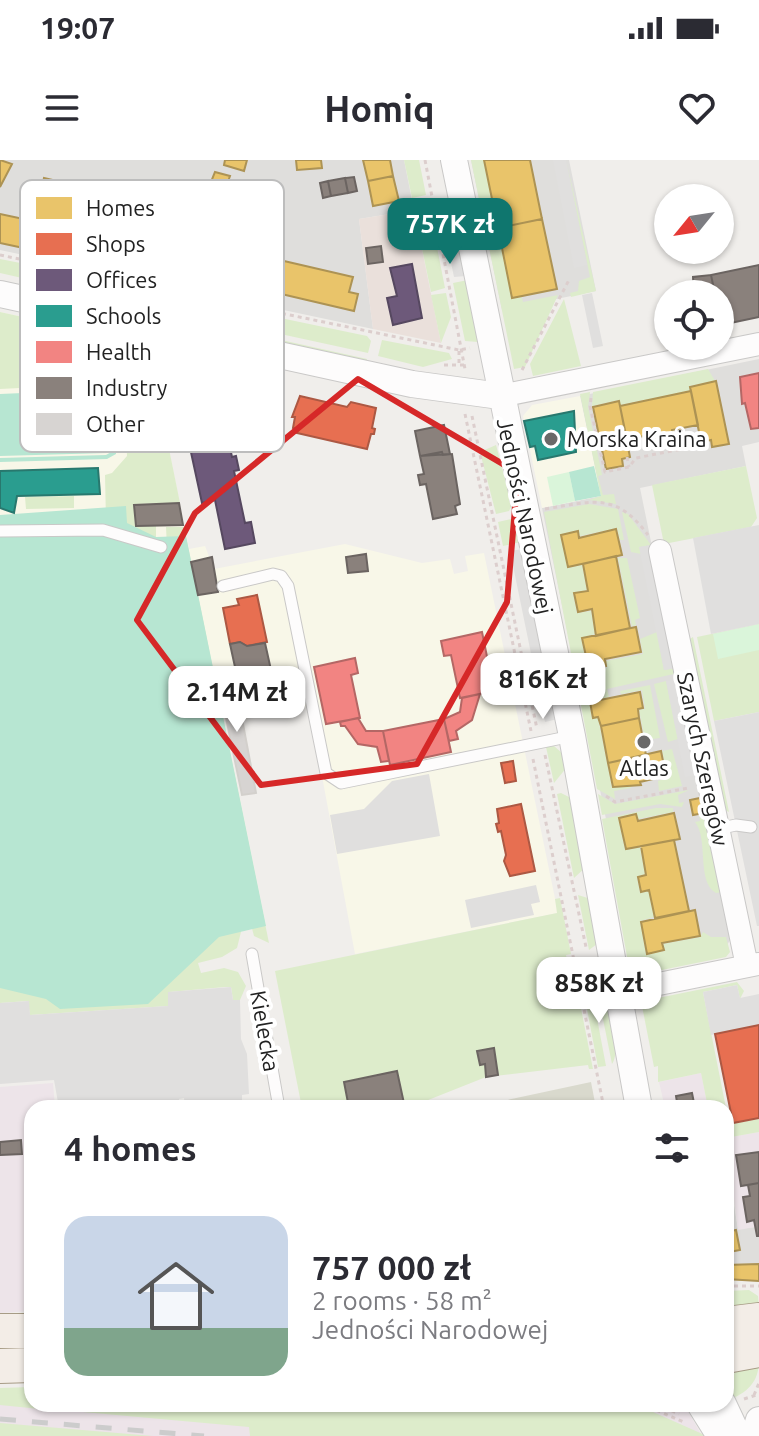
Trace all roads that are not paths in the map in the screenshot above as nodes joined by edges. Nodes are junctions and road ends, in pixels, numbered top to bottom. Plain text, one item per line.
1 (454, 160) edge
2 (0, 294) edge
3 (20, 298) edge
4 (759, 344) edge
5 (284, 356) edge
6 (505, 384) junction
7 (0, 531) edge
8 (161, 547) dead end
9 (660, 551) road end
10 (223, 586) dead end
11 (572, 736) junction
12 (751, 827) dead end
13 (717, 829) junction
14 (252, 954) dead end
15 (753, 965) edge
16 (619, 992) junction
17 (278, 1100) edge
18 (638, 1100) edge
19 (759, 1320) edge
20 (734, 1323) edge
21 (0, 1331) edge
22 (24, 1331) edge
23 (759, 1350) edge
24 (734, 1355) edge
25 (24, 1365) edge
26 (0, 1366) edge
27 (727, 1412) edge
28 (754, 1413) edge
29 (738, 1436) edge
30 (754, 1436) edge

1 - 6 street, Jedności Narodowej
2 - 3 street
4 - 6 street
5 - 6 street
6 - 11 street, Jedności Narodowej
7 - 8 lane
9 - 13 street, Szarych Szeregów
10 - 11 lane
11 - 16 street, Jedności Narodowej
12 - 13 lane
13 - 15 street, Szarych Szeregów
14 - 17 lane, Kielecka
15 - 16 street, Szarych Szeregów
16 - 18 street, Jedności Narodowej
19 - 20 main road
21 - 22 main road
23 - 24 main road
25 - 26 main road
27 - 29 street
28 - 30 street

